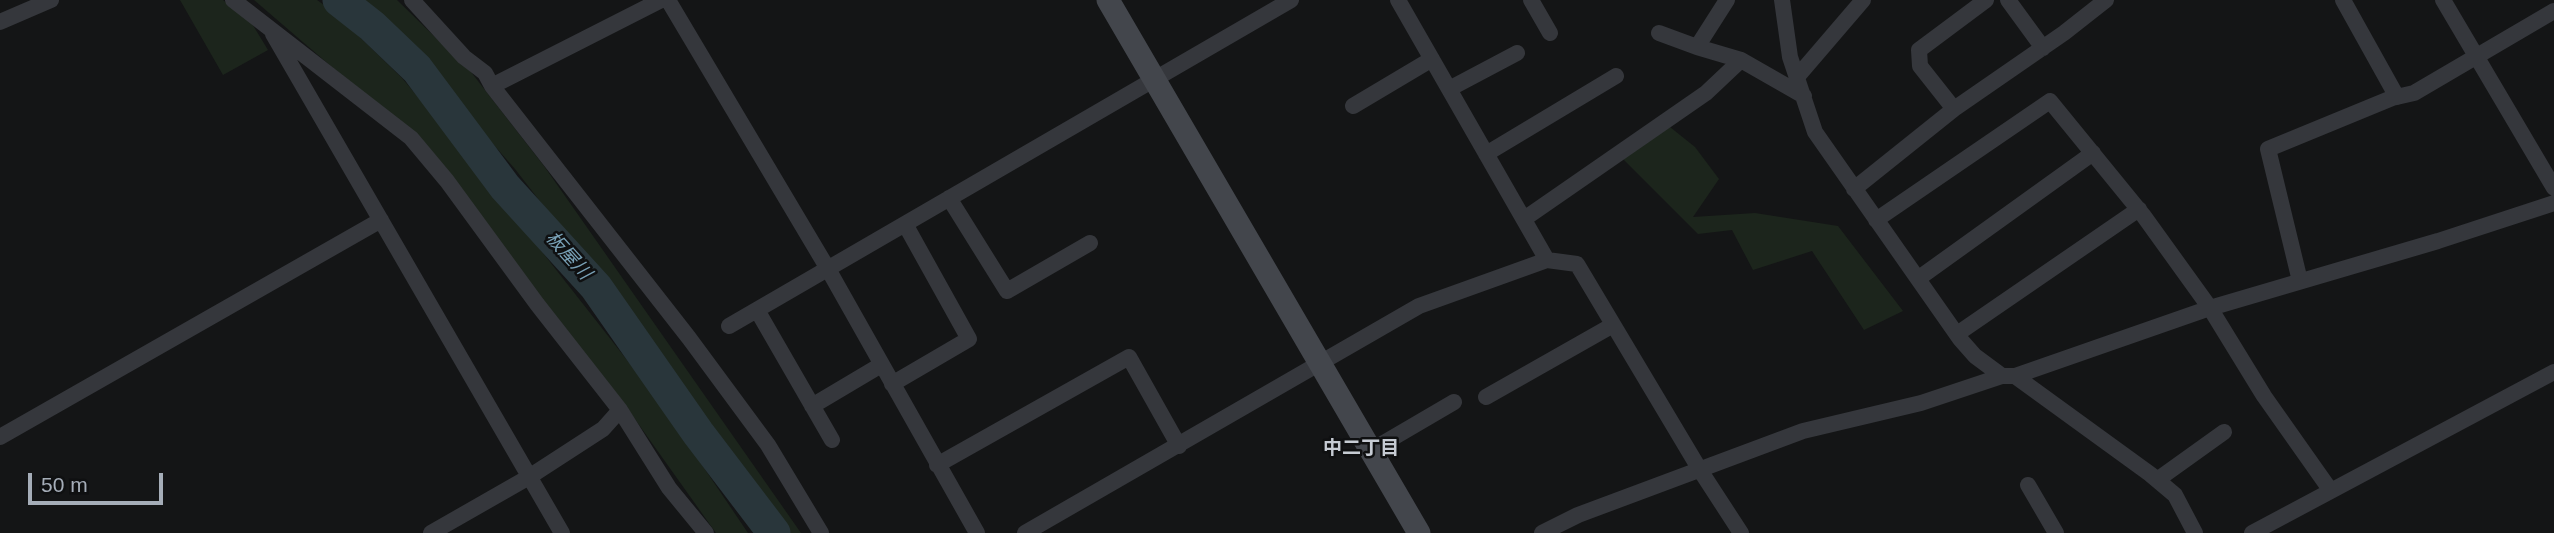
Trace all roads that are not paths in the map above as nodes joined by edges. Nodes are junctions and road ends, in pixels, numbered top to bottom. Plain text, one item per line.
1 (51, 0) edge
2 (233, 0) edge
3 (412, 0) edge
4 (661, 0) edge
5 (668, 0) edge
6 (1108, 0) edge
7 (1291, 0) edge
8 (1398, 0) edge
9 (1531, 0) edge
10 (1727, 0) edge
11 (1782, 0) edge
12 (1863, 0) edge
13 (1986, 0) edge
14 (2008, 0) edge
15 (2106, 0) edge
16 (2343, 0) edge
17 (2443, 0) edge
18 (2554, 11) edge
19 (0, 22) edge
20 (270, 29) junction
21 (1550, 33) dead end
22 (1659, 33) dead end
23 (1697, 47) junction
24 (2043, 48) junction
25 (1517, 53) dead end
26 (2476, 57) junction
27 (1432, 59) junction
28 (1741, 60) junction
29 (1616, 76) dead end
30 (1797, 77) junction
31 (1153, 79) junction
32 (492, 86) junction
33 (1449, 89) junction
34 (1804, 96) junction
35 (2397, 97) junction
36 (1353, 106) dead end
37 (1954, 109) junction
38 (2093, 153) junction
39 (1486, 154) junction
40 (1854, 188) junction
41 (2554, 188) edge
42 (949, 198) junction
43 (2554, 203) edge
44 (2139, 209) junction
45 (1524, 219) junction
46 (381, 220) junction
47 (1876, 220) junction
48 (905, 223) junction
49 (1090, 243) dead end
50 (1547, 260) junction
51 (828, 269) junction
52 (1919, 278) junction
53 (2300, 281) junction
54 (2210, 308) junction
55 (757, 310) junction
56 (1614, 325) junction
57 (729, 326) dead end
58 (1957, 334) junction
59 (1321, 363) junction
60 (881, 365) junction
61 (2554, 372) edge
62 (2009, 376) junction
63 (892, 384) junction
64 (1486, 397) dead end
65 (1454, 402) dead end
66 (812, 406) junction
67 (620, 410) junction
68 (2224, 432) dead end
69 (0, 437) edge
70 (832, 440) dead end
71 (1179, 446) junction
72 (1372, 450) junction
73 (937, 464) junction
74 (1700, 470) junction
75 (528, 477) junction
76 (2157, 480) junction
77 (2028, 485) dead end
78 (2331, 491) junction
79 (431, 533) edge
80 (562, 533) edge
81 (706, 533) edge
82 (821, 533) edge
83 (977, 533) edge
84 (1025, 533) edge
85 (1419, 533) edge
86 (1542, 533) edge
87 (1741, 533) edge
88 (2056, 533) edge
89 (2195, 533) edge
90 (2252, 533) edge

1 - 19 street
2 - 20 street
3 - 32 street
4 - 32 street
5 - 51 street
6 - 31 street
7 - 31 street
8 - 27 street
9 - 21 street
10 - 23 street
11 - 30 street
12 - 30 street
13 - 37 street
14 - 24 street
15 - 24 street
16 - 35 street
17 - 26 street
18 - 26 street
20 - 46 street
20 - 67 street
22 - 23 street
23 - 28 street
24 - 37 street
25 - 33 street
26 - 35 street
26 - 41 street
27 - 33 street
27 - 36 street
28 - 34 street
28 - 45 street
29 - 39 street
30 - 34 street
31 - 42 street
31 - 59 street
32 - 82 street
33 - 39 street
34 - 40 street
35 - 53 street
37 - 40 street
38 - 44 street
38 - 47 street
38 - 52 street
39 - 45 street
40 - 47 street
42 - 48 street
42 - 49 street
43 - 53 street
44 - 54 street
44 - 58 street
45 - 50 street
46 - 69 street
46 - 75 street
47 - 52 street
48 - 51 street
48 - 63 street
50 - 56 street
50 - 59 street
51 - 55 street
51 - 60 street
52 - 58 street
53 - 54 street
54 - 62 street
54 - 78 street
55 - 57 street
55 - 66 street
56 - 64 street
56 - 74 street
58 - 62 street
59 - 71 street
59 - 72 street
60 - 63 street
60 - 66 street
61 - 78 street
62 - 74 street
62 - 76 street
63 - 73 street
65 - 72 street
66 - 70 street
67 - 75 street
67 - 81 street
68 - 76 street
71 - 73 street
71 - 84 street
72 - 85 street
73 - 83 street
74 - 86 street
74 - 87 street
75 - 79 street
75 - 80 street
76 - 89 street
77 - 88 street
78 - 90 street

